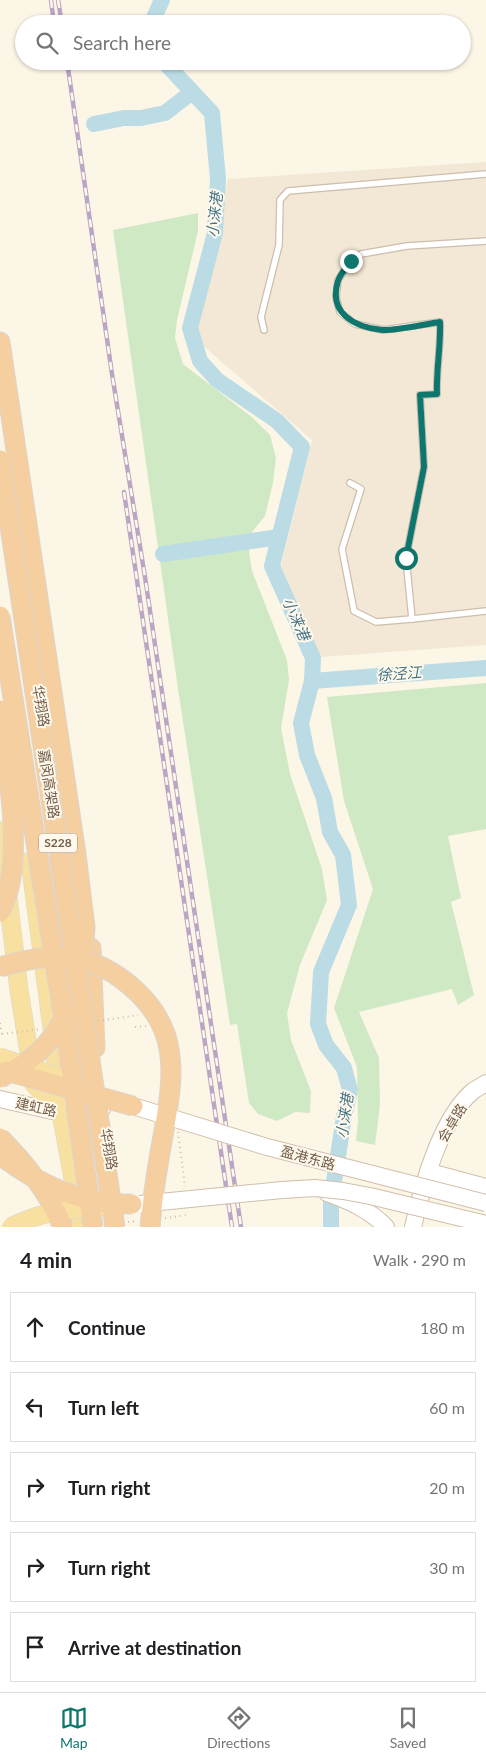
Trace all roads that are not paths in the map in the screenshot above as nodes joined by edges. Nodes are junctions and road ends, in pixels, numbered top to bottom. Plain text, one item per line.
1 (486, 174) edge
2 (486, 241) edge
3 (264, 330) dead end
4 (0, 342) edge
5 (0, 460) edge
6 (0, 468) edge
7 (350, 483) dead end
8 (21, 488) junction
9 (486, 611) edge
10 (0, 616) edge
11 (412, 619) junction
12 (0, 642) edge
13 (0, 710) edge
14 (0, 831) edge
15 (0, 912) edge
16 (0, 967) edge
17 (0, 1057) edge
18 (95, 1058) junction
19 (0, 1069) edge
20 (0, 1077) edge
21 (98, 1077) junction
22 (58, 1082) junction
23 (486, 1083) edge
24 (34, 1084) junction
25 (0, 1099) edge
26 (133, 1106) junction
27 (102, 1109) junction
28 (61, 1113) junction
29 (0, 1138) edge
30 (0, 1155) edge
31 (112, 1169) junction
32 (430, 1172) junction
33 (72, 1174) junction
34 (486, 1187) edge
35 (315, 1188) junction
36 (486, 1203) edge
37 (132, 1204) junction
38 (486, 1224) edge
39 (11, 1227) edge
40 (63, 1227) edge
41 (82, 1227) edge
42 (93, 1227) edge
43 (115, 1227) edge
44 (122, 1227) edge
45 (150, 1227) edge
46 (386, 1227) edge
47 (413, 1227) edge

1 - 3 lane
2 - 11 lane
4 - 8 highway
5 - 43 highway, 嘉闵高架路 / S228, bridge
6 - 18 main road, 华翔路
7 - 11 lane
8 - 18 highway
8 - 20 highway, bridge
9 - 11 lane
10 - 42 highway, 嘉闵高架路 / S228, bridge
12 - 22 main road
13 - 15 highway, bridge
14 - 24 main road
16 - 45 highway, bridge
17 - 26 main road, bridge
18 - 21 main road, 华翔路
19 - 26 highway, bridge
20 - 24 main road, 建虹路
21 - 22 main road, 建虹路
21 - 27 main road, 华翔路
22 - 24 main road, 建虹路
22 - 28 main road
23 - 32 main road, 会卓路
24 - 28 main road
25 - 28 main road, 建虹路
26 - 36 main road, 盈港东路, bridge
27 - 28 main road, 建虹路
27 - 31 main road, 华翔路
28 - 33 main road
29 - 40 highway, bridge
30 - 37 highway, bridge
31 - 33 main road
31 - 44 main road, 华翔路
32 - 34 main road
32 - 47 main road, 会卓路
33 - 41 main road
35 - 37 main road, 盈港东路, bridge
35 - 38 main road, 盈港东路, bridge
35 - 46 main road, bridge
37 - 39 main road, bridge

